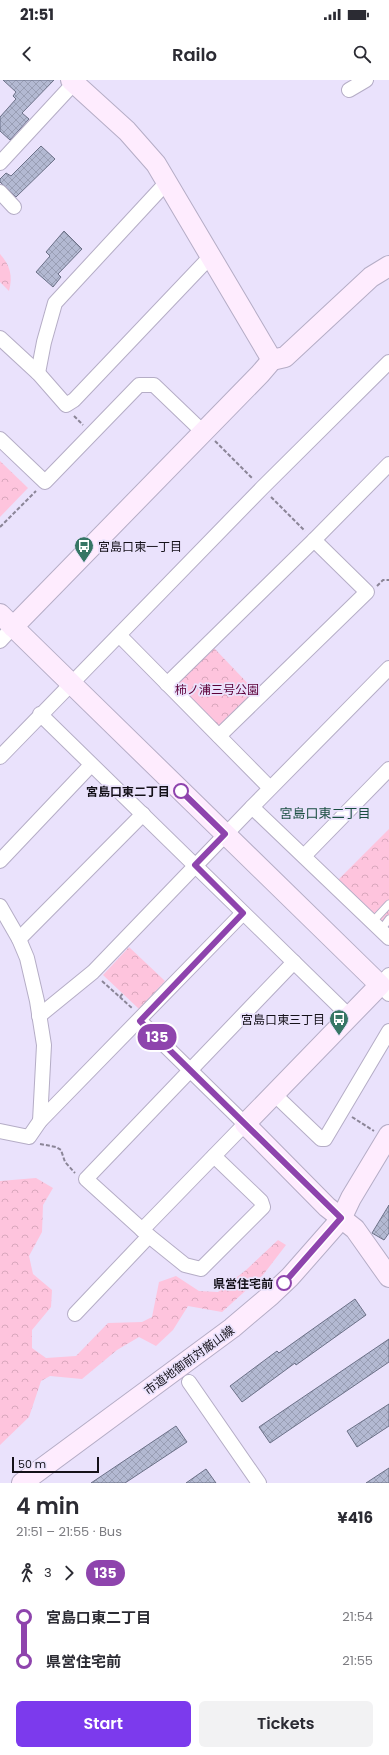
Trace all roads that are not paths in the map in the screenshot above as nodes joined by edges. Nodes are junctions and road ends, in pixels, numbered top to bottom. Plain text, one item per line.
1 (366, 80) edge
2 (72, 81) edge
3 (349, 90) dead end
4 (0, 163) edge
5 (167, 182) junction
6 (0, 192) edge
7 (14, 207) dead end
8 (211, 256) junction
9 (389, 266) edge
10 (0, 338) edge
11 (272, 360) junction
12 (389, 362) edge
13 (38, 373) junction
14 (208, 435) junction
15 (0, 439) edge
16 (389, 464) edge
17 (314, 540) junction
18 (4, 627) edge
19 (120, 636) junction
20 (389, 668) edge
21 (71, 684) junction
22 (167, 684) junction
23 (40, 714) junction
24 (219, 736) junction
25 (0, 757) edge
26 (92, 765) junction
27 (389, 769) edge
28 (270, 788) junction
29 (252, 807) junction
30 (143, 814) junction
31 (225, 834) junction
32 (304, 856) junction
33 (0, 861) edge
34 (195, 865) junction
35 (389, 904) edge
36 (0, 906) edge
37 (243, 913) junction
38 (383, 927) edge
39 (19, 939) junction
40 (294, 962) junction
41 (386, 985) edge
42 (39, 1016) junction
43 (350, 1016) junction
44 (141, 1019) junction
45 (389, 1032) edge
46 (191, 1070) junction
47 (274, 1094) junction
48 (40, 1121) junction
49 (245, 1124) junction
50 (0, 1131) edge
51 (386, 1135) edge
52 (214, 1156) junction
53 (341, 1218) junction
54 (146, 1233) junction
55 (389, 1276) edge
56 (75, 1314) dead end
57 (189, 1382) dead end
58 (22, 1483) edge
59 (259, 1483) edge

1 - 3 street
2 - 4 street
2 - 5 street
5 - 8 street
5 - 13 street
6 - 7 street
8 - 11 street
8 - 13 street
9 - 11 street
10 - 13 street
11 - 14 street
12 - 19 street
14 - 15 street
14 - 18 street
16 - 17 street
17 - 22 street
17 - 24 street
18 - 21 street
19 - 21 street
19 - 22 street
20 - 28 street
21 - 23 street
21 - 31 street
22 - 24 street
23 - 25 street
23 - 26 street
24 - 28 street
26 - 30 street
26 - 33 street
27 - 32 street
28 - 29 street
29 - 31 street
29 - 32 street
30 - 34 street
30 - 39 street
31 - 34 street
31 - 41 street
32 - 38 street
34 - 37 street
34 - 42 street
35 - 38 lane
36 - 39 street
37 - 40 street
37 - 44 street
39 - 42 street
40 - 43 street
40 - 46 street
41 - 43 street
42 - 48 street
43 - 47 street
44 - 46 street
44 - 48 street
45 - 47 street
46 - 49 street
46 - 54 street
47 - 49 street
48 - 50 street
49 - 52 street
49 - 53 street
51 - 53 street, 市道地御前対厳山線
52 - 54 street
52 - 54 street
53 - 55 street
53 - 58 street, 市道地御前対厳山線
54 - 56 street
57 - 59 street

